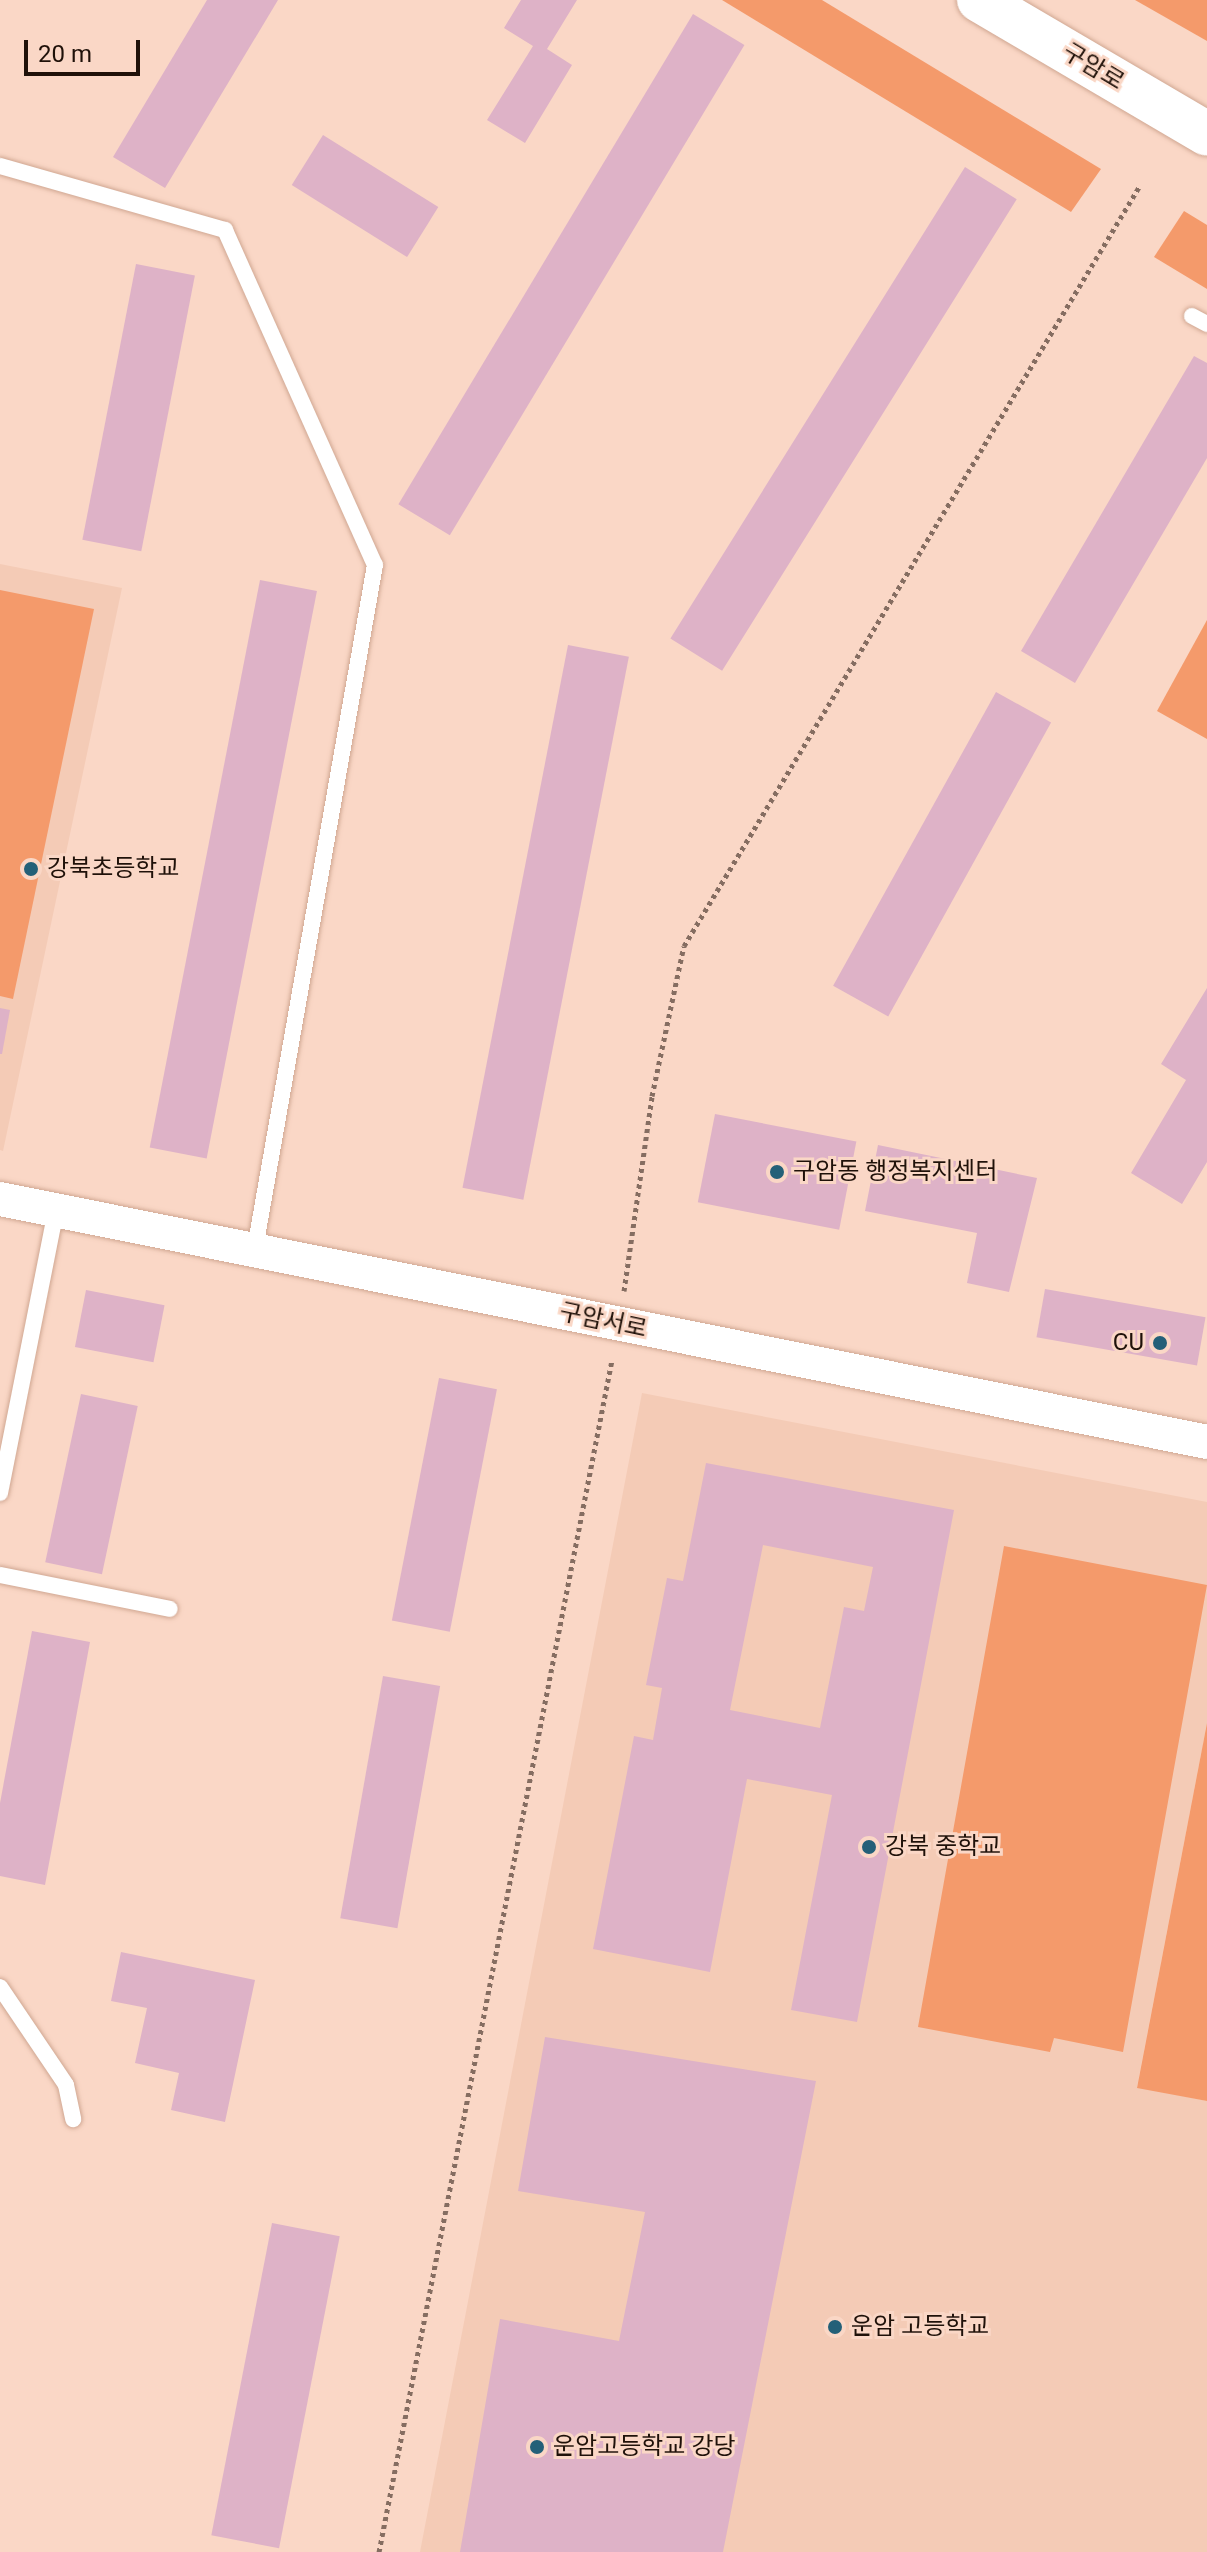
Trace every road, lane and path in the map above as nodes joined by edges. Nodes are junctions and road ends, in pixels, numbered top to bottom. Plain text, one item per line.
1 (979, 0) edge
2 (1207, 134) edge
3 (0, 166) edge
4 (1139, 187) dead end
5 (0, 1199) edge
6 (56, 1211) junction
7 (255, 1248) junction
8 (619, 1325) junction
9 (1207, 1442) edge
10 (0, 1493) edge
11 (0, 1575) edge
12 (170, 1609) dead end
13 (0, 1987) edge
14 (73, 2119) dead end
15 (379, 2552) edge

1 - 2 main road, 구암로
3 - 7 lane
4 - 8 path
5 - 6 street, 구암서로
6 - 7 street, 구암서로
6 - 10 lane
7 - 8 street, 구암서로
8 - 9 street, 구암서로
8 - 15 path
11 - 12 lane
13 - 14 lane

